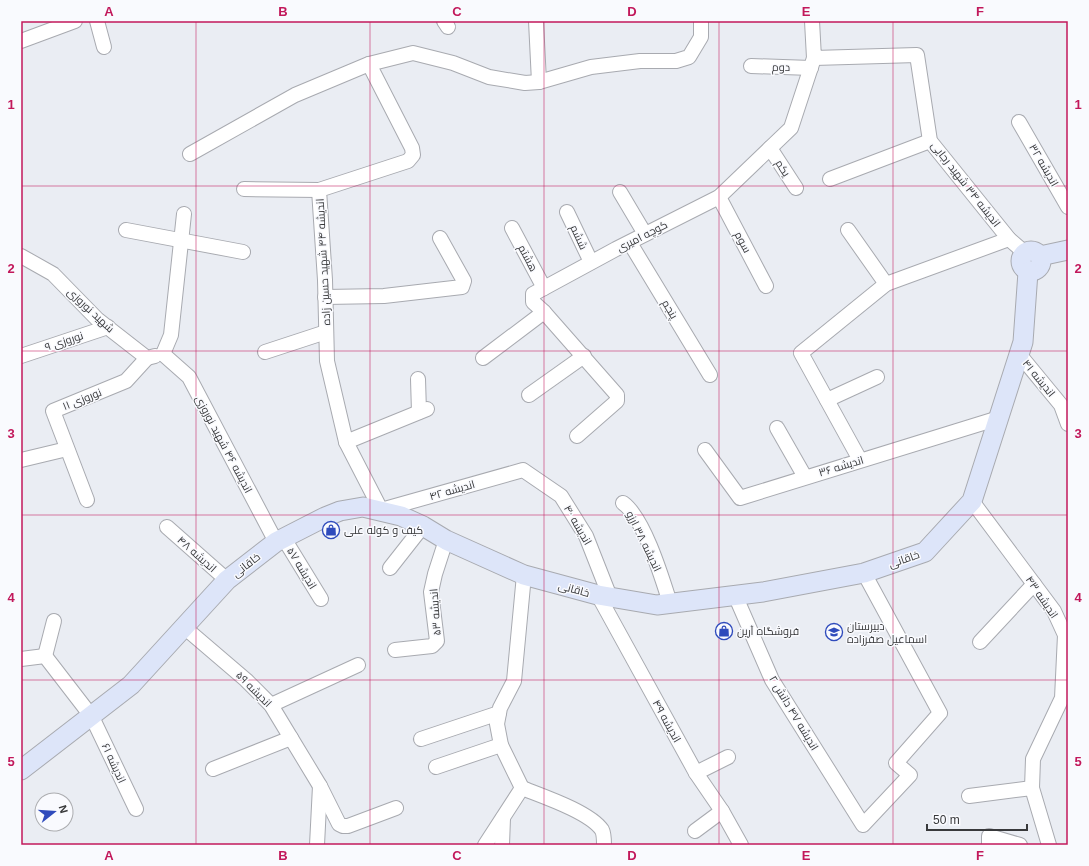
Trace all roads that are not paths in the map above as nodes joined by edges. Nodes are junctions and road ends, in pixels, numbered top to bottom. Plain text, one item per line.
1 (75, 21) edge
2 (98, 21) edge
3 (536, 21) edge
4 (701, 21) edge
5 (812, 21) edge
6 (21, 41) edge
7 (104, 47) dead end
8 (813, 63) junction
9 (369, 64) junction
10 (751, 66) dead end
11 (539, 82) junction
12 (1019, 122) dead end
13 (930, 140) junction
14 (770, 148) junction
15 (190, 154) dead end
16 (830, 180) dead end
17 (244, 188) dead end
18 (796, 188) dead end
19 (319, 190) junction
20 (620, 192) dead end
21 (719, 197) junction
22 (1068, 207) edge
23 (568, 212) dead end
24 (184, 214) dead end
25 (512, 228) dead end
26 (126, 230) dead end
27 (848, 230) dead end
28 (645, 234) junction
29 (440, 238) dead end
30 (1009, 239) junction
31 (181, 241) junction
32 (630, 243) junction
33 (1068, 250) edge
34 (243, 252) dead end
35 (1032, 254) junction
36 (21, 256) edge
37 (591, 262) junction
38 (886, 284) junction
39 (766, 286) dead end
40 (544, 288) junction
41 (326, 297) junction
42 (544, 312) junction
43 (108, 327) junction
44 (326, 332) junction
45 (265, 352) dead end
46 (163, 354) junction
47 (1019, 354) junction
48 (21, 356) edge
49 (584, 356) junction
50 (147, 358) junction
51 (483, 358) dead end
52 (710, 375) dead end
53 (877, 377) dead end
54 (418, 379) dead end
55 (529, 395) dead end
56 (827, 400) junction
57 (999, 418) junction
58 (1068, 424) edge
59 (777, 428) dead end
60 (577, 436) dead end
61 (346, 442) junction
62 (67, 449) junction
63 (705, 450) dead end
64 (21, 460) edge
65 (860, 460) junction
66 (523, 470) joint
67 (805, 478) junction
68 (87, 500) dead end
69 (972, 501) junction
70 (623, 503) dead end
71 (381, 510) junction
72 (423, 526) junction
73 (167, 527) dead end
74 (280, 540) junction
75 (446, 540) junction
76 (390, 568) dead end
77 (864, 573) junction
78 (524, 575) junction
79 (226, 580) junction
80 (1034, 584) junction
81 (735, 595) junction
82 (604, 596) junction
83 (320, 599) dead end
84 (670, 603) junction
85 (1061, 611) edge
86 (54, 622) dead end
87 (184, 627) junction
88 (980, 642) dead end
89 (395, 650) dead end
90 (45, 656) junction
91 (21, 659) edge
92 (358, 665) dead end
93 (1065, 698) edge
94 (271, 705) junction
95 (499, 713) junction
96 (92, 717) junction
97 (291, 738) junction
98 (421, 739) dead end
99 (501, 745) junction
100 (728, 757) dead end
101 (436, 767) dead end
102 (213, 769) dead end
103 (21, 770) edge
104 (696, 773) junction
105 (320, 786) junction
106 (522, 788) junction
107 (1032, 788) junction
108 (969, 796) dead end
109 (396, 808) dead end
110 (136, 810) dead end
111 (722, 811) junction
112 (503, 818) junction
113 (696, 831) dead end
114 (317, 845) edge
115 (485, 845) edge
116 (502, 845) edge
117 (604, 845) edge
118 (741, 845) edge
119 (989, 845) edge
120 (1020, 845) edge
121 (1049, 845) edge

1 - 6 street
2 - 7 street
3 - 11 street
4 - 11 street
5 - 8 street
8 - 10 street, دوم
8 - 13 street, اندیشه ۳۴ شهید رجایی
8 - 14 street, کوچه امیری
9 - 11 street
9 - 15 street
9 - 19 street, اندیشه ۴۴ شهید حسین زاده
12 - 22 street, اندیشه ۳۲
13 - 16 street
13 - 30 street, اندیشه ۳۴ شهید رجایی
14 - 18 street, یکم
14 - 21 street, کوچه امیری
17 - 19 street
19 - 41 street, اندیشه ۴۴ شهید حسین زاده
20 - 28 street
21 - 28 street, کوچه امیری
21 - 39 street, سوم
23 - 37 street, ششم
24 - 31 street
25 - 40 street, هشتم
26 - 31 street
27 - 38 street
28 - 32 street, کوچه امیری
29 - 41 street
30 - 35 street, اندیشه ۳۴ شهید رجایی
30 - 38 street
31 - 34 street
31 - 46 street
32 - 37 street, کوچه امیری
32 - 52 street, پنجم
33 - 35 main road
35 - 47 main road, خاقانی
36 - 43 street, شهید نوروزی
37 - 40 street, کوچه امیری
38 - 56 street
40 - 42 street, کوچه امیری
41 - 44 street, اندیشه ۴۴ شهید حسین زاده
42 - 49 street, کوچه امیری
42 - 51 street
43 - 48 street, نوروزی ۹
43 - 50 street, شهید نوروزی
44 - 45 street
44 - 61 street, اندیشه ۴۴ شهید حسین زاده
46 - 50 street
46 - 74 street, اندیشه ۴۶ شهید نوروزی
47 - 57 main road, خاقانی
47 - 58 street, اندیشه ۴۱
49 - 55 street
49 - 60 street, کوچه امیری
50 - 62 street, نوروزی ۱۱
53 - 56 street
54 - 61 street
56 - 65 street
57 - 65 street, اندیشه ۳۶
57 - 69 main road, خاقانی
59 - 67 street
61 - 71 street, اندیشه ۴۴ شهید حسین زاده
62 - 64 street
62 - 68 street, نوروزی ۱۱
63 - 67 street, اندیشه ۳۶
65 - 67 street, اندیشه ۳۶
66 - 71 street, اندیشه ۴۲
66 - 82 street, اندیشه ۴۰
69 - 77 main road, خاقانی
69 - 80 street, اندیشه ۴۳
70 - 84 street, اندیشه ۳۸ ارزو
71 - 72 main road, خاقانی
71 - 74 main road, خاقانی
72 - 75 main road, خاقانی
72 - 76 street
73 - 79 street, اندیشه ۴۸
74 - 79 main road, خاقانی
74 - 83 street, اندیشه ۵۷
75 - 78 main road, خاقانی
75 - 89 street, اندیشه ۵۳
77 - 81 main road, خاقانی
77 - 81 street, اندیشه ۴۷ دانش ۲
78 - 82 main road, خاقانی
78 - 95 street
79 - 87 main road, خاقانی
80 - 85 street, اندیشه ۴۳
80 - 88 street
81 - 84 main road, خاقانی
82 - 84 main road, خاقانی
82 - 104 street, اندیشه ۴۹
85 - 93 street, اندیشه ۴۳
86 - 90 street
87 - 94 street, اندیشه ۵۹
87 - 96 main road, خاقانی
90 - 91 street
90 - 96 street, اندیشه ۶۱
92 - 94 street
93 - 107 street, اندیشه ۴۳
94 - 97 street, اندیشه ۵۹
95 - 98 street
95 - 99 street
96 - 103 main road, خاقانی
96 - 110 street, اندیشه ۶۱
97 - 102 street
97 - 105 street, اندیشه ۵۹
99 - 101 street
99 - 106 street
100 - 104 street
104 - 111 street, اندیشه ۴۹
105 - 109 street, اندیشه ۵۹
105 - 114 street
106 - 112 street
106 - 117 street
107 - 108 street
107 - 121 street, اندیشه ۴۳
111 - 113 street
111 - 118 street, اندیشه ۴۹
112 - 115 street
112 - 116 street
119 - 120 street

